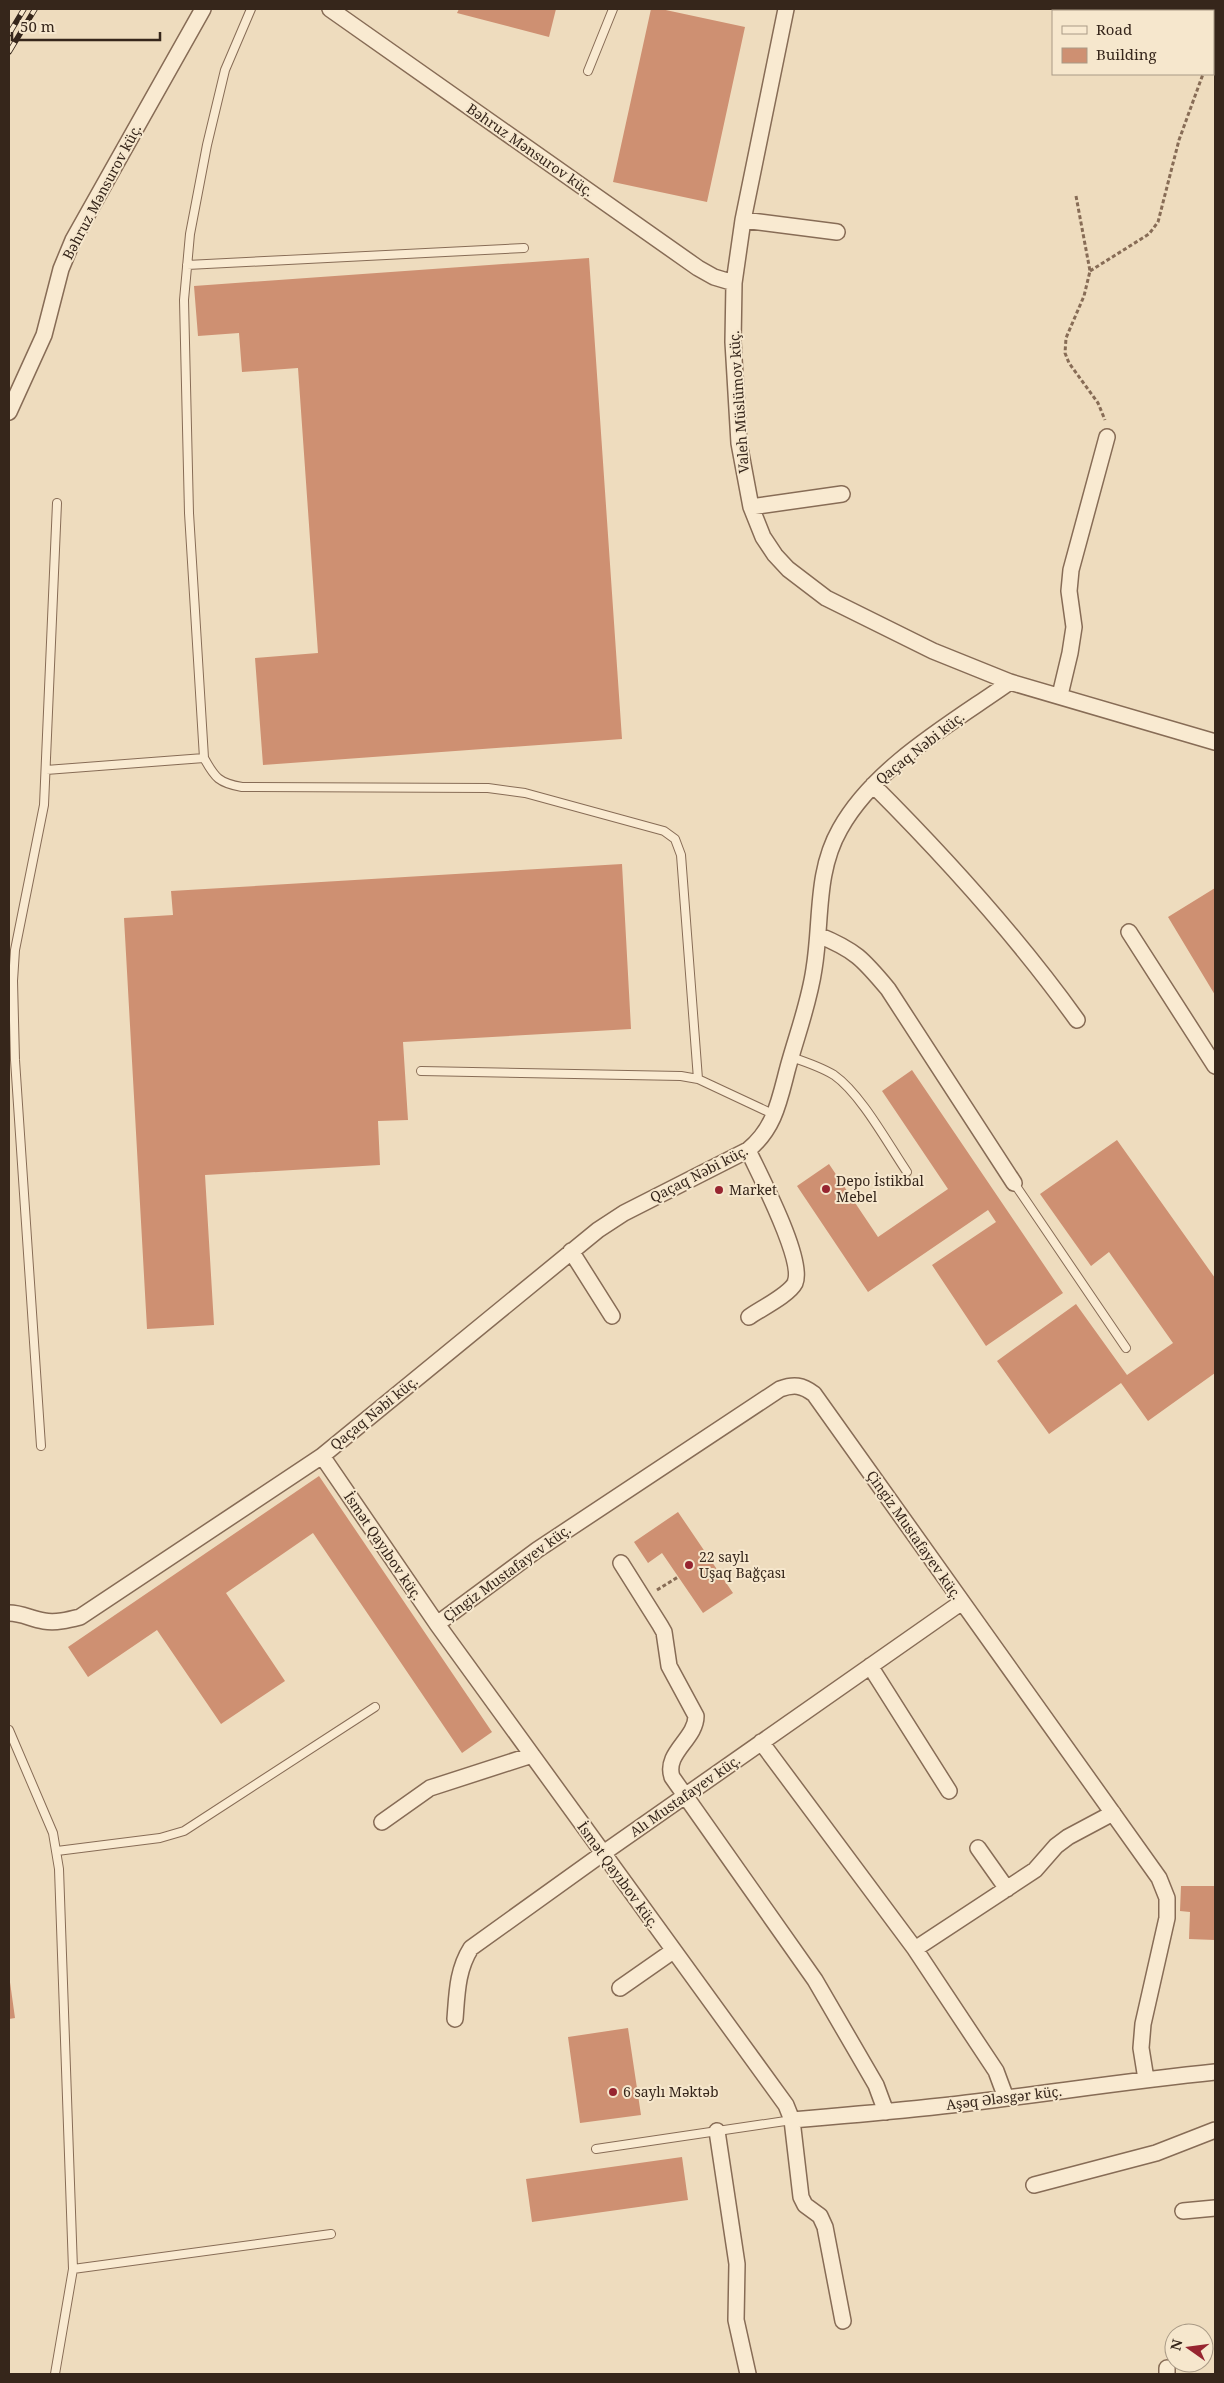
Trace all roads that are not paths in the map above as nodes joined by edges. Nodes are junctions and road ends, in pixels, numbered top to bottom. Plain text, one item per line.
1 (203, 9) edge
2 (251, 9) edge
3 (330, 9) edge
4 (613, 9) edge
5 (786, 9) edge
6 (588, 71) dead end
7 (743, 220) junction
8 (836, 232) dead end
9 (524, 248) dead end
10 (187, 265) junction
11 (734, 283) junction
12 (9, 412) edge
13 (1107, 437) road end
14 (842, 494) dead end
15 (57, 503) dead end
16 (751, 507) junction
17 (1010, 682) junction
18 (1060, 695) junction
19 (1215, 742) edge
20 (204, 758) junction
21 (46, 770) junction
22 (873, 785) junction
23 (1129, 932) dead end
24 (818, 935) junction
25 (1077, 1020) dead end
26 (791, 1058) junction
27 (1215, 1066) edge
28 (421, 1070) dead end
29 (698, 1079) junction
30 (775, 1115) junction
31 (748, 1150) junction
32 (907, 1172) dead end
33 (1014, 1183) joint
34 (571, 1251) junction
35 (612, 1316) dead end
36 (749, 1317) dead end
37 (1126, 1348) dead end
38 (41, 1446) dead end
39 (322, 1456) junction
40 (621, 1563) dead end
41 (962, 1602) junction
42 (9, 1613) edge
43 (437, 1624) junction
44 (870, 1666) junction
45 (375, 1707) dead end
46 (9, 1730) edge
47 (761, 1742) junction
48 (532, 1754) junction
49 (949, 1791) dead end
50 (685, 1797) junction
51 (1113, 1813) junction
52 (382, 1822) dead end
53 (978, 1848) dead end
54 (57, 1851) junction
55 (602, 1854) junction
56 (1007, 1888) junction
57 (915, 1949) junction
58 (673, 1951) junction
59 (620, 1988) dead end
60 (455, 2019) dead end
61 (1215, 2072) edge
62 (1146, 2079) junction
63 (1006, 2098) junction
64 (886, 2112) junction
65 (792, 2120) junction
66 (1215, 2130) edge
67 (717, 2131) junction
68 (596, 2149) dead end
69 (1034, 2185) dead end
70 (1215, 2208) edge
71 (1183, 2211) dead end
72 (332, 2234) dead end
73 (73, 2269) junction
74 (843, 2321) dead end
75 (55, 2374) edge
76 (748, 2374) edge

1 - 12 street, Bəhruz Mənsurov küç.
2 - 10 lane
3 - 11 street, Bəhruz Mənsurov küç.
4 - 6 lane
5 - 7 street, Valeh Müslümov küç.
7 - 8 street
7 - 11 street, Valeh Müslümov küç.
9 - 10 lane
10 - 20 lane
11 - 16 street, Valeh Müslümov küç.
13 - 18 street
14 - 16 street
15 - 21 lane
16 - 17 street, Valeh Müslümov küç.
17 - 18 street
17 - 22 street, Qaçaq Nəbi küç.
18 - 19 street
20 - 21 lane
20 - 29 lane
21 - 38 lane
22 - 24 street, Qaçaq Nəbi küç.
22 - 25 street
23 - 27 street
24 - 26 street, Qaçaq Nəbi küç.
24 - 33 street
26 - 30 street, Qaçaq Nəbi küç.
26 - 32 lane
28 - 29 lane
29 - 30 lane
30 - 31 street, Qaçaq Nəbi küç.
31 - 34 street, Qaçaq Nəbi küç.
31 - 36 street
33 - 37 lane
34 - 35 street
34 - 39 street, Qaçaq Nəbi küç.
39 - 42 street, Qaçaq Nəbi küç.
39 - 43 street, İsmət Qayıbov küç.
40 - 50 street
41 - 43 street, Çingiz Mustafayev küç.
41 - 44 street, Alı Mustafayev küç.
41 - 51 street, Çingiz Mustafayev küç.
43 - 48 street, İsmət Qayıbov küç.
44 - 47 street, Alı Mustafayev küç.
44 - 49 street
45 - 54 lane
46 - 54 lane
47 - 50 street, Alı Mustafayev küç.
47 - 57 street
48 - 52 street
48 - 55 street, İsmət Qayıbov küç.
50 - 55 street, Alı Mustafayev küç.
50 - 64 street
51 - 56 street
51 - 62 street, Çingiz Mustafayev küç.
53 - 56 street
54 - 73 lane
55 - 58 street, İsmət Qayıbov küç.
55 - 60 street, Alı Mustafayev küç.
56 - 57 street
57 - 63 street
58 - 59 street
58 - 65 street, İsmət Qayıbov küç.
61 - 62 street, Aşəq Ələsgər küç.
62 - 63 street, Aşəq Ələsgər küç.
63 - 64 street, Aşəq Ələsgər küç.
64 - 65 street, Aşəq Ələsgər küç.
65 - 67 lane
65 - 74 street, İsmət Qayıbov küç.
66 - 69 street
67 - 68 lane
67 - 76 street
70 - 71 street
72 - 73 lane
73 - 75 lane

